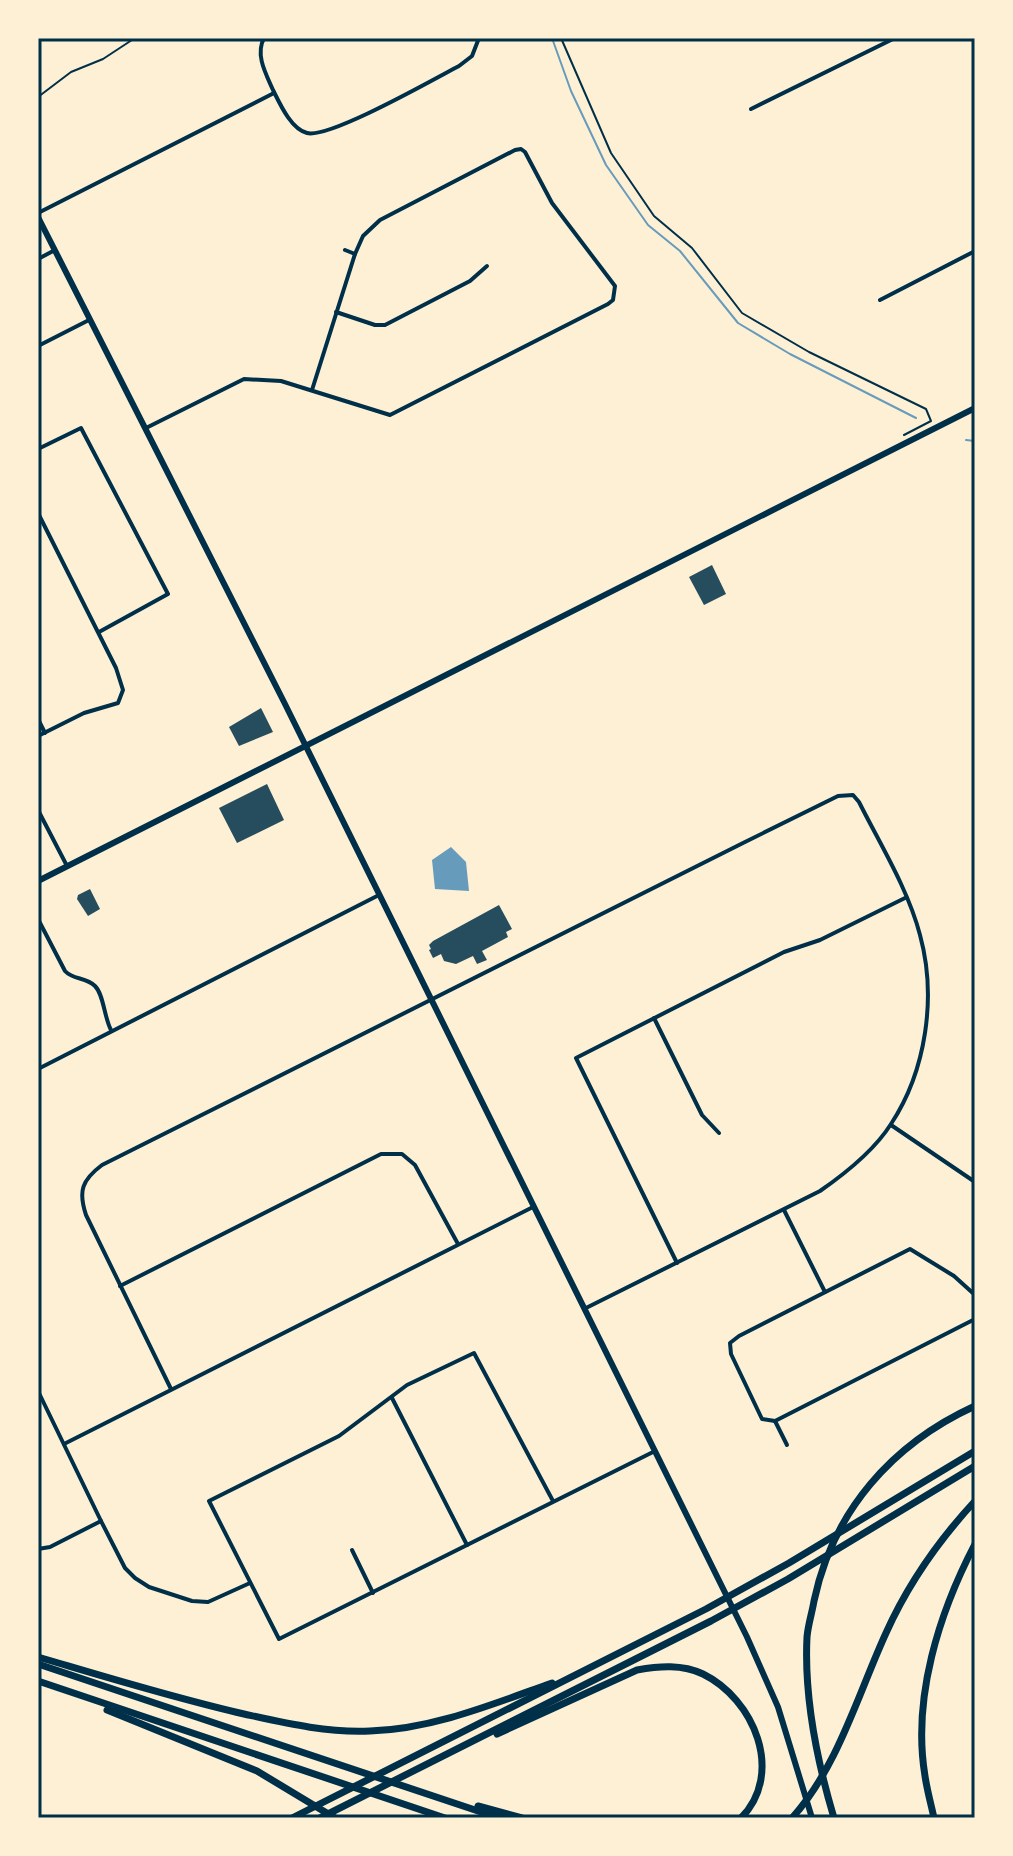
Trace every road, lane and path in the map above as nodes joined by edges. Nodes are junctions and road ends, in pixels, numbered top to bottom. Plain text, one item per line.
1 (135, 38) edge
2 (264, 38) edge
3 (479, 38) edge
4 (561, 38) edge
5 (895, 38) edge
6 (274, 93) junction
7 (38, 97) edge
8 (751, 109) dead end
9 (38, 215) edge
10 (55, 250) junction
11 (345, 250) dead end
12 (975, 251) edge
13 (355, 254) junction
14 (38, 259) edge
15 (487, 266) dead end
16 (880, 300) dead end
17 (336, 312) junction
18 (90, 320) junction
19 (38, 346) edge
20 (312, 390) junction
21 (975, 408) edge
22 (146, 428) junction
23 (904, 435) dead end
24 (38, 449) edge
25 (38, 513) edge
26 (99, 632) junction
27 (38, 719) edge
28 (45, 733) junction
29 (38, 736) edge
30 (306, 747) junction
31 (38, 810) edge
32 (67, 866) junction
33 (38, 881) edge
34 (379, 895) junction
35 (905, 898) junction
36 (38, 919) edge
37 (432, 1000) junction
38 (654, 1018) junction
39 (111, 1030) junction
40 (38, 1069) edge
41 (891, 1125) junction
42 (719, 1133) dead end
43 (975, 1182) edge
44 (533, 1207) junction
45 (784, 1210) junction
46 (458, 1244) junction
47 (677, 1263) junction
48 (120, 1286) junction
49 (825, 1292) junction
50 (975, 1295) edge
51 (584, 1309) junction
52 (975, 1319) edge
53 (171, 1389) junction
54 (38, 1391) edge
55 (392, 1398) junction
56 (975, 1406) edge
57 (775, 1421) junction
58 (64, 1444) junction
59 (787, 1445) dead end
60 (655, 1451) junction
61 (975, 1451) edge
62 (975, 1466) edge
63 (553, 1501) junction
64 (975, 1501) edge
65 (101, 1521) junction
66 (975, 1544) edge
67 (467, 1545) junction
68 (38, 1549) edge
69 (352, 1550) dead end
70 (250, 1583) junction
71 (373, 1593) junction
72 (38, 1657) edge
73 (38, 1664) edge
74 (581, 1673) junction
75 (38, 1682) edge
76 (461, 1747) junction
77 (429, 1793) junction
78 (292, 1818) edge
79 (320, 1818) edge
80 (335, 1818) edge
81 (445, 1818) edge
82 (499, 1818) edge
83 (522, 1818) edge
84 (741, 1818) edge
85 (792, 1818) edge
86 (812, 1818) edge
87 (834, 1818) edge
88 (934, 1818) edge

1 - 7 path
2 - 6 street
3 - 6 street
4 - 23 path
5 - 8 street
6 - 9 street
9 - 10 main road
10 - 14 street
10 - 18 main road
11 - 13 street
12 - 16 street
13 - 17 street
13 - 20 street
15 - 17 street
17 - 20 street
18 - 19 street
18 - 22 main road
20 - 22 street
21 - 30 main road
22 - 30 main road
24 - 26 street
25 - 26 street
26 - 28 street
27 - 28 street
28 - 29 street
30 - 32 main road
30 - 34 main road
31 - 32 street
32 - 33 main road
34 - 37 main road
34 - 39 street
35 - 37 street
35 - 38 street
35 - 41 street
36 - 39 street
37 - 44 main road
37 - 48 street
38 - 42 street
38 - 47 street
39 - 40 street
41 - 43 street
41 - 45 street
44 - 46 street
44 - 51 main road
45 - 47 street
45 - 49 street
46 - 48 street
46 - 53 street
47 - 51 street
48 - 53 street
49 - 50 street
49 - 57 street
51 - 60 main road
52 - 57 street
53 - 58 street
54 - 58 street
55 - 63 street
55 - 67 street
55 - 70 street
56 - 87 highway
57 - 59 street
58 - 65 street
60 - 63 street
60 - 86 main road
61 - 74 highway
62 - 76 highway
63 - 67 street
64 - 85 highway
65 - 68 street
65 - 70 street
66 - 88 highway
67 - 71 street
69 - 71 street
70 - 71 street
72 - 74 highway
73 - 77 highway
74 - 78 highway
75 - 80 highway
75 - 81 highway
76 - 79 highway
76 - 84 highway
77 - 82 highway
77 - 83 highway

